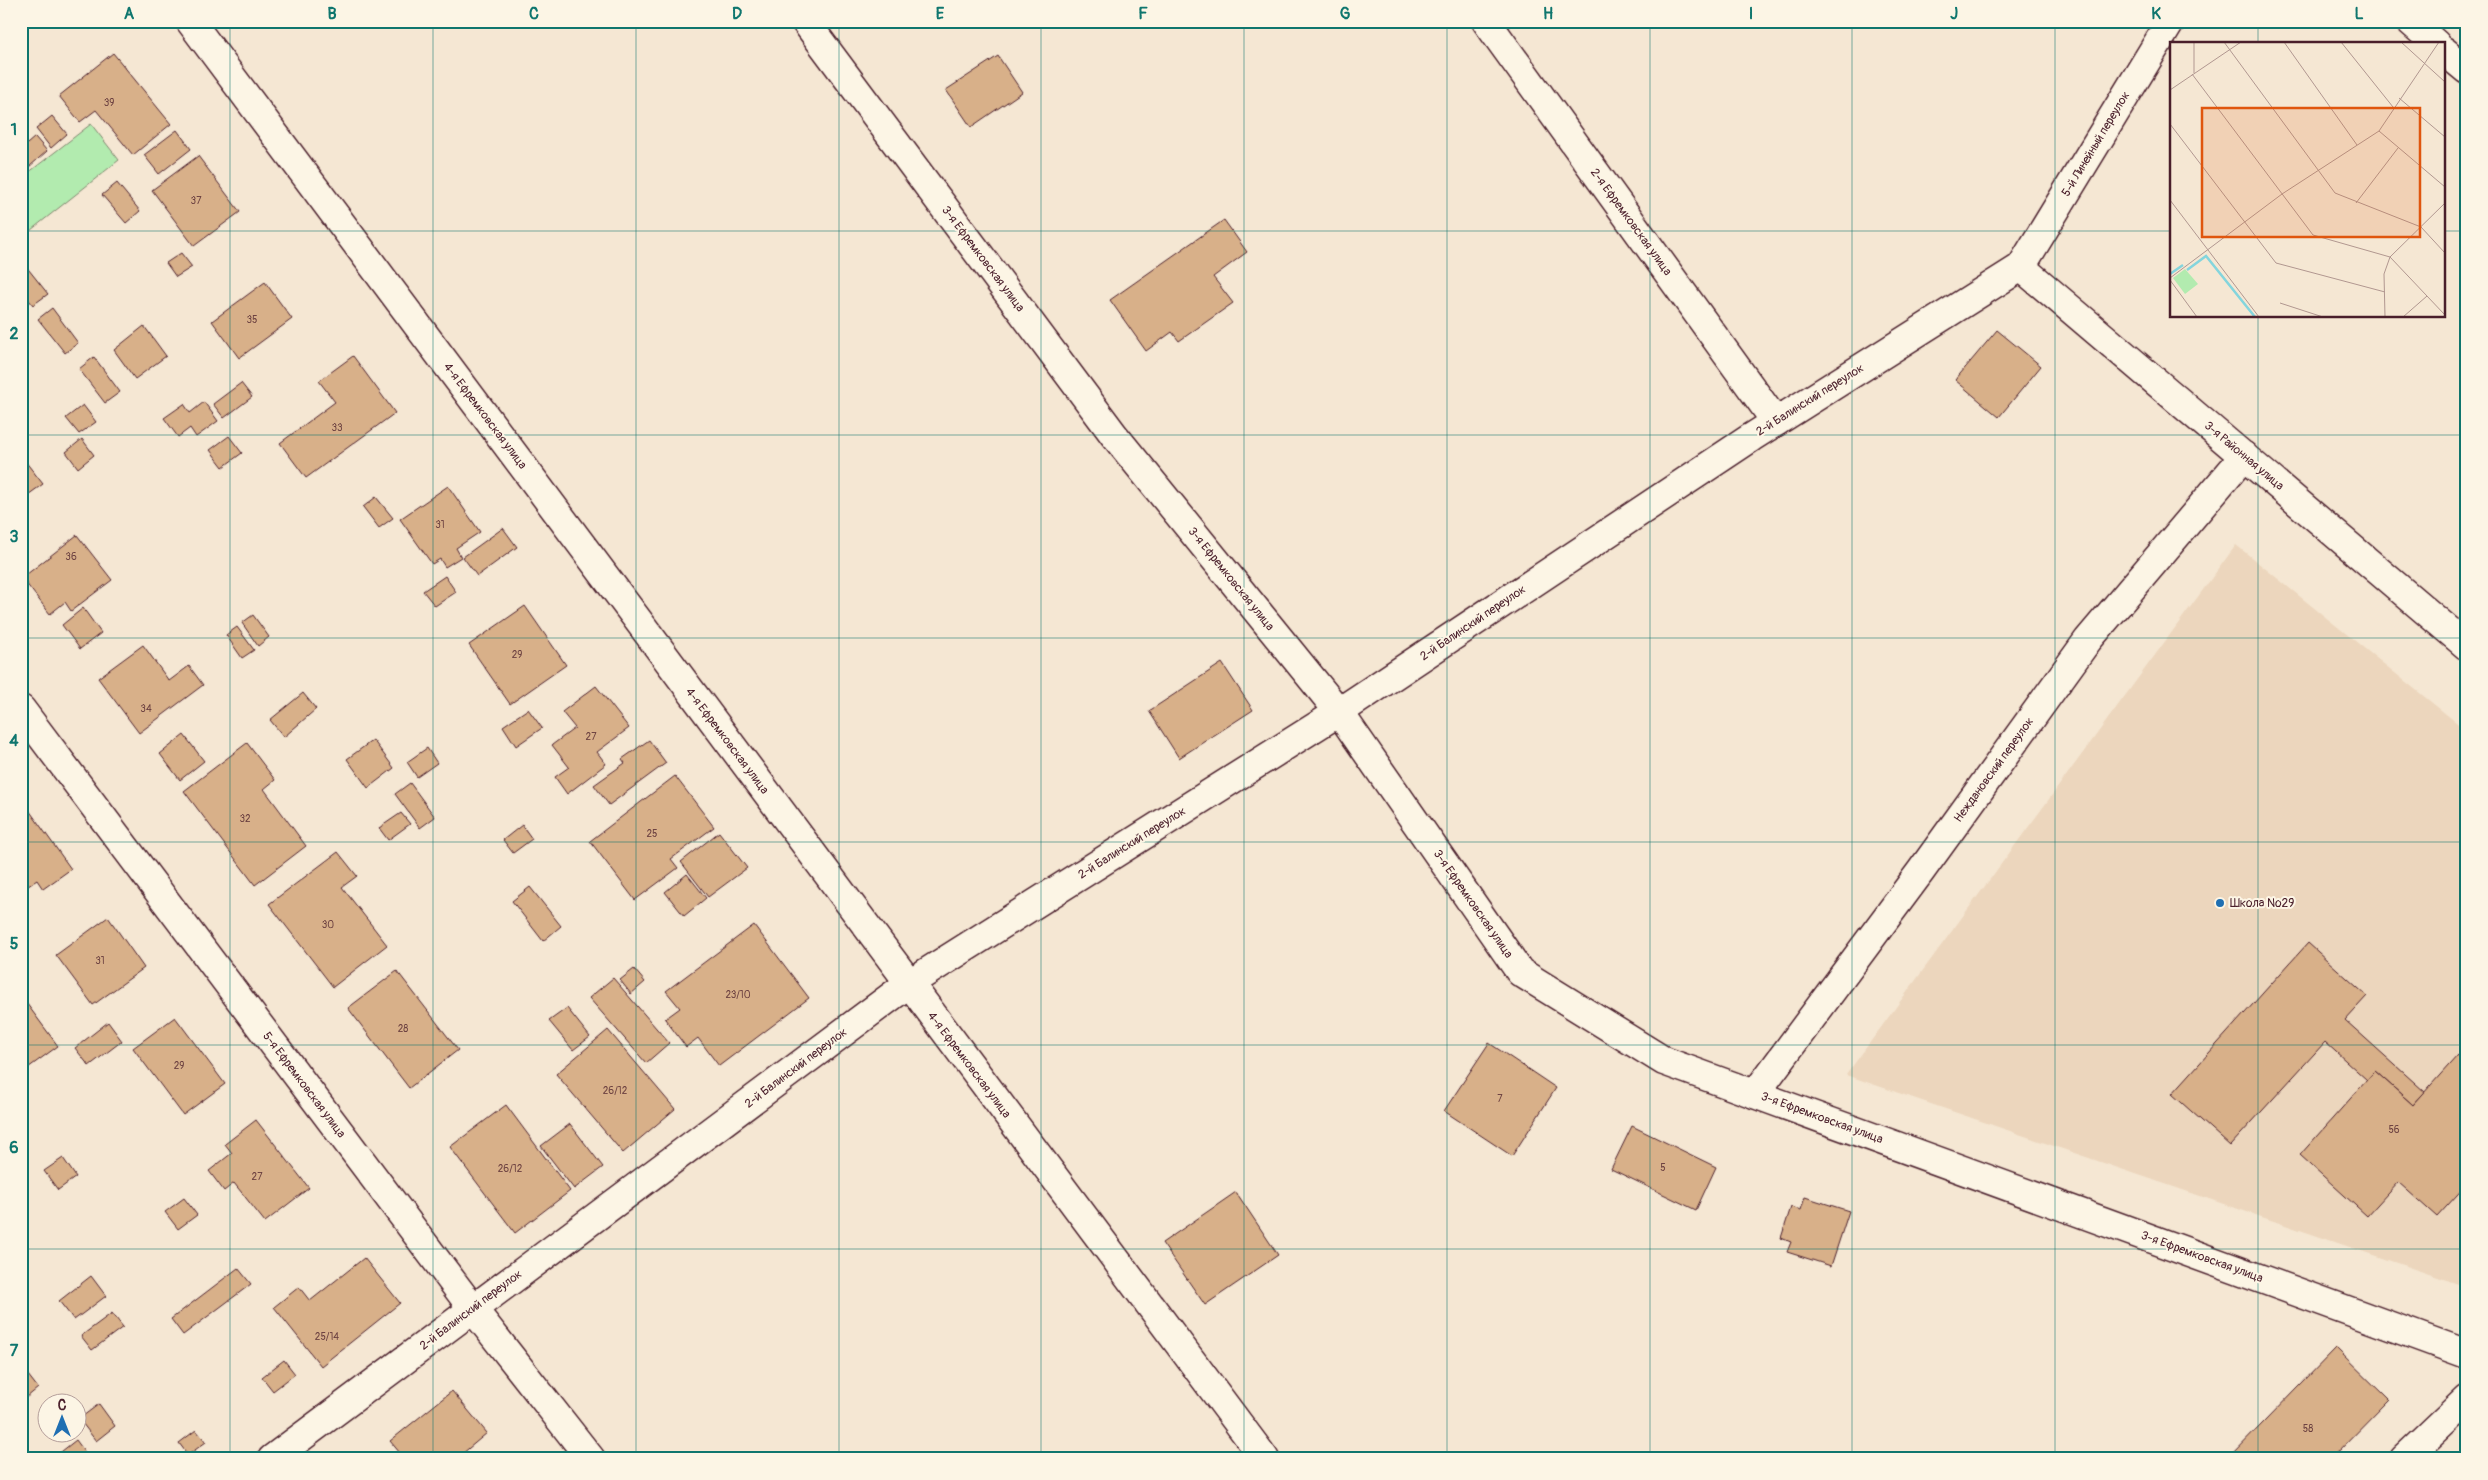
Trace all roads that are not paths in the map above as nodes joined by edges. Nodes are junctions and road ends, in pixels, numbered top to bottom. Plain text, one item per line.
1 (190, 21) edge
2 (806, 21) edge
3 (1486, 21) edge
4 (2171, 21) edge
5 (2410, 21) edge
6 (2434, 42) edge
7 (2446, 53) edge
8 (2467, 70) edge
9 (2021, 267) junction
10 (1776, 422) junction
11 (2244, 456) junction
12 (2467, 646) edge
13 (21, 709) edge
14 (1339, 712) junction
15 (908, 984) junction
16 (1755, 1094) junction
17 (473, 1309) junction
18 (2467, 1354) edge
19 (2467, 1399) edge
20 (272, 1459) edge
21 (591, 1459) edge
22 (1265, 1459) edge
23 (2404, 1459) edge

1 - 15 street, 4-я Ефремковская улица
2 - 14 street, 3-я Ефремковская улица
3 - 10 street, 2-я Ефремковская улица
4 - 9 street, 5-й Линейный переулок
5 - 6 street
7 - 8 street
9 - 10 street, 2-й Балинский переулок
9 - 11 street, 3-я Районная улица
10 - 14 street, 2-й Балинский переулок
11 - 12 street, 3-я Районная улица
11 - 16 street, Неждановский переулок
13 - 17 street, 5-я Ефремковская улица
14 - 15 street, 2-й Балинский переулок
14 - 16 street, 3-я Ефремковская улица
15 - 17 street, 2-й Балинский переулок
15 - 22 street, 4-я Ефремковская улица
16 - 18 street, 3-я Ефремковская улица
17 - 20 street, 2-й Балинский переулок
17 - 21 street, 5-я Ефремковская улица
19 - 23 street

